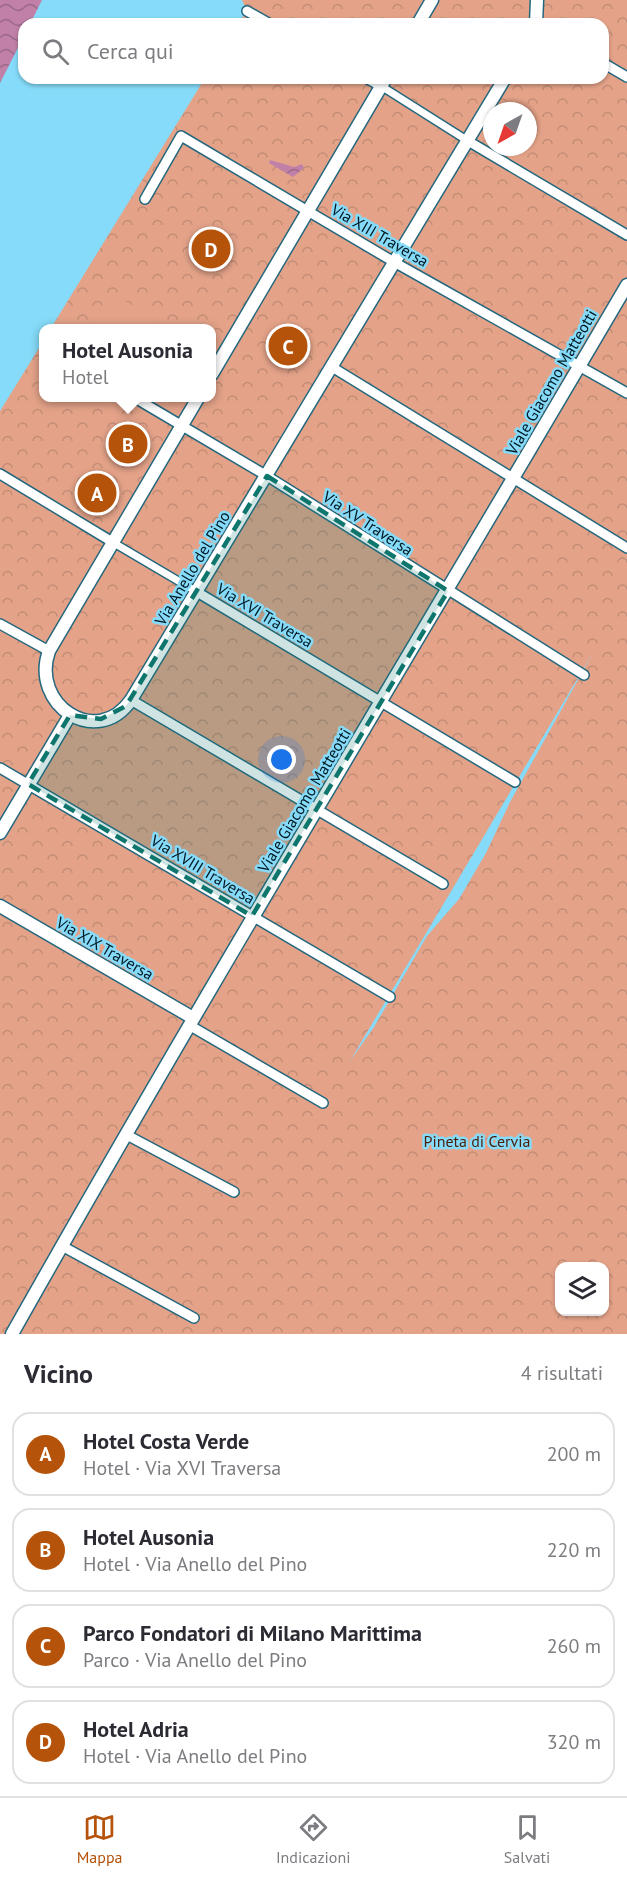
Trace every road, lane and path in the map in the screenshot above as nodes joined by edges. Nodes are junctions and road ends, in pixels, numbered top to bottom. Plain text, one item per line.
1 (432, 0) edge
2 (537, 0) edge
3 (247, 11) dead end
4 (259, 18) edge
5 (422, 18) edge
6 (536, 18) edge
7 (609, 66) edge
8 (627, 77) edge
9 (383, 84) edge
10 (387, 84) edge
11 (501, 84) edge
12 (468, 141) junction
13 (145, 199) dead end
14 (307, 210) junction
15 (627, 235) edge
16 (394, 262) junction
17 (627, 285) edge
18 (580, 365) junction
19 (216, 367) edge
20 (332, 367) junction
21 (627, 393) edge
22 (142, 402) edge
23 (196, 402) edge
24 (182, 425) junction
25 (0, 474) edge
26 (267, 476) junction
27 (514, 479) junction
28 (114, 543) junction
29 (627, 549) edge
30 (448, 591) junction
31 (197, 592) junction
32 (0, 624) edge
33 (49, 651) junction
34 (584, 675) dead end
35 (130, 700) junction
36 (381, 703) junction
37 (70, 716) junction
38 (0, 768) edge
39 (515, 782) dead end
40 (28, 784) junction
41 (318, 810) junction
42 (0, 833) edge
43 (443, 884) dead end
44 (0, 906) edge
45 (252, 916) junction
46 (390, 997) dead end
47 (191, 1022) junction
48 (322, 1103) dead end
49 (125, 1134) junction
50 (234, 1192) dead end
51 (62, 1246) junction
52 (194, 1318) dead end
53 (12, 1334) edge

1 - 5 street
2 - 6 street
3 - 4 street
7 - 8 street
9 - 14 street
10 - 12 street
11 - 12 street, Via Anello del Pino
12 - 15 street
12 - 16 street, Via Anello del Pino
13 - 14 street, Via XIII Traversa
14 - 16 street, Via XIII Traversa
14 - 19 street
16 - 18 street, Via XIII Traversa
16 - 20 street, Via Anello del Pino
17 - 18 street, Viale Giacomo Matteotti
18 - 21 street, Via XIII Traversa
18 - 27 street, Viale Giacomo Matteotti
20 - 26 street, Via Anello del Pino
20 - 27 street
22 - 24 street, Via XV Traversa
23 - 24 street
24 - 26 street, Via XV Traversa
24 - 28 street
25 - 28 street, Via XVI Traversa
26 - 30 street, Via XV Traversa
26 - 31 street, Via Anello del Pino
27 - 29 street
27 - 30 street, Viale Giacomo Matteotti
28 - 31 street, Via XVI Traversa
28 - 33 street
30 - 34 street, Via XV Traversa
30 - 36 street, Viale Giacomo Matteotti
31 - 35 street, Via Anello del Pino
31 - 36 street, Via XVI Traversa
32 - 33 street
33 - 37 street
35 - 37 street, Via Anello del Pino
35 - 41 street
36 - 39 street, Via XVI Traversa
36 - 41 street, Viale Giacomo Matteotti
37 - 40 street
38 - 40 street, Via XVIII Traversa
40 - 42 street
40 - 45 street, Via XVIII Traversa
41 - 43 street
41 - 45 street, Viale Giacomo Matteotti
44 - 47 street, Via XIX Traversa
45 - 46 street, Via XVIII Traversa
45 - 47 street, Viale Giacomo Matteotti
47 - 48 street, Via XIX Traversa
47 - 49 street, Viale Giacomo Matteotti
49 - 50 street
49 - 51 street, Viale Giacomo Matteotti
51 - 52 street
51 - 53 street, Viale Giacomo Matteotti

